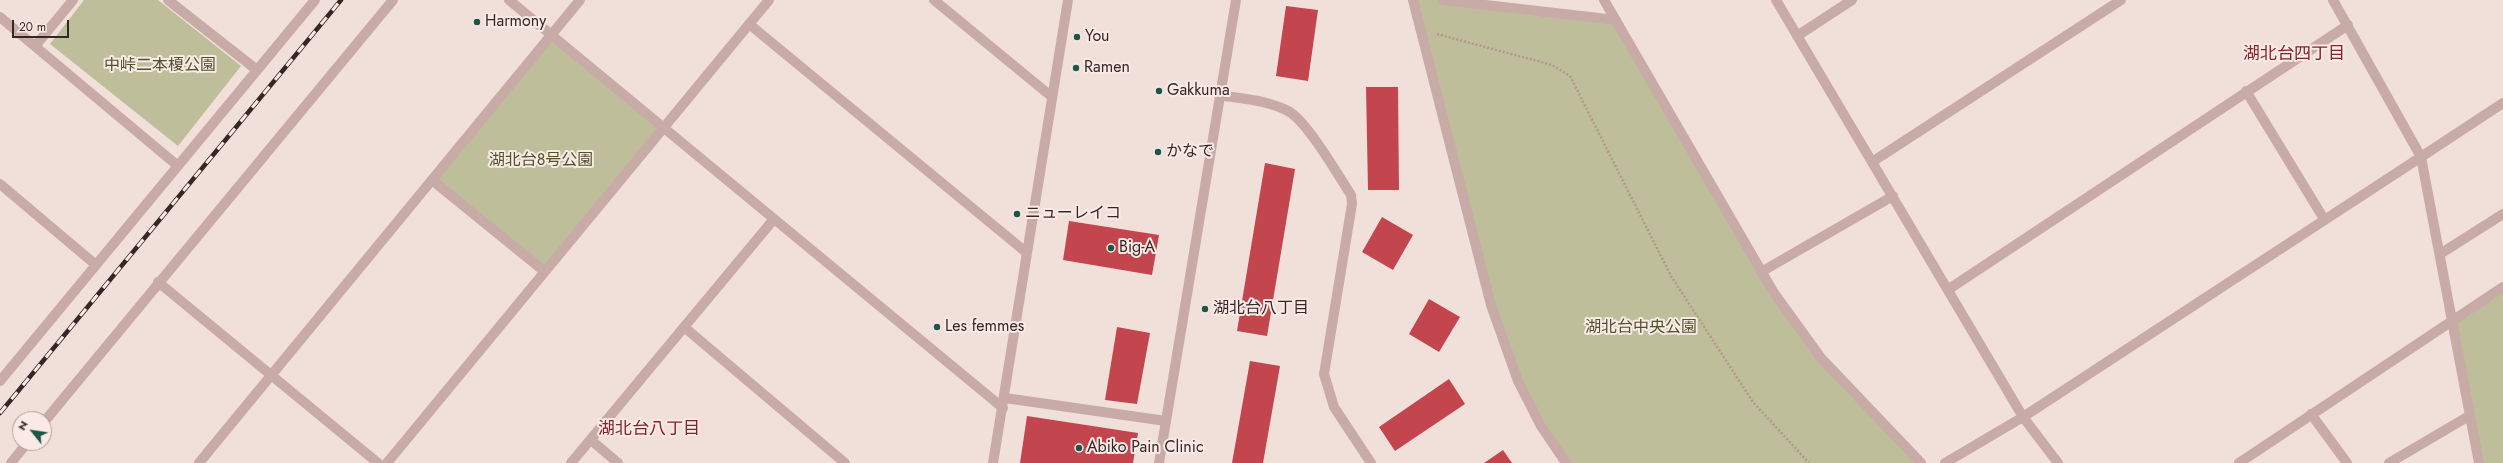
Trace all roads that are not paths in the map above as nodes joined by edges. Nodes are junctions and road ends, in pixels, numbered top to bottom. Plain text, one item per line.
1 (73, 0) edge
2 (168, 0) edge
3 (315, 0) edge
4 (393, 0) edge
5 (509, 0) edge
6 (580, 0) edge
7 (769, 0) edge
8 (934, 0) edge
9 (1068, 0) edge
10 (1236, 0) edge
11 (1413, 0) edge
12 (1442, 0) edge
13 (1604, 0) edge
14 (1776, 0) edge
15 (1852, 0) edge
16 (2121, 0) edge
17 (2332, 0) edge
18 (0, 17) edge
19 (1616, 20) junction
20 (749, 24) junction
21 (2348, 25) junction
22 (551, 35) junction
23 (1797, 36) junction
24 (36, 46) junction
25 (257, 70) junction
26 (2246, 91) junction
27 (1219, 95) junction
28 (1052, 97) junction
29 (2503, 103) edge
30 (662, 128) junction
31 (2422, 157) junction
32 (1872, 162) junction
33 (178, 166) junction
34 (432, 180) junction
35 (0, 184) edge
36 (1893, 196) junction
37 (2503, 214) edge
38 (774, 218) junction
39 (2324, 219) junction
40 (1027, 253) junction
41 (2440, 254) junction
42 (96, 265) junction
43 (544, 271) junction
44 (1761, 272) junction
45 (158, 282) junction
46 (2503, 287) edge
47 (1948, 289) junction
48 (2451, 321) junction
49 (684, 327) junction
50 (271, 375) junction
51 (0, 381) edge
52 (1004, 403) junction
53 (52, 412) edge
54 (2311, 414) junction
55 (2470, 416) junction
56 (2023, 417) junction
57 (1166, 422) junction
58 (590, 440) junction
59 (20, 451) edge
60 (10, 463) edge
61 (199, 463) edge
62 (378, 463) edge
63 (387, 463) edge
64 (571, 463) edge
65 (618, 463) edge
66 (845, 463) edge
67 (993, 463) edge
68 (1159, 463) edge
69 (1371, 463) edge
70 (1566, 463) edge
71 (1921, 463) edge
72 (1945, 463) edge
73 (2058, 463) edge
74 (2238, 463) edge
75 (2347, 463) edge
76 (2389, 463) edge
77 (2479, 463) edge

1 - 24 street
2 - 25 street
3 - 25 street
4 - 45 street
5 - 22 street
6 - 22 street
7 - 20 street
8 - 28 street
9 - 28 street
10 - 27 street
11 - 70 street
12 - 19 street
13 - 19 street
14 - 23 street
15 - 23 street
16 - 32 street
17 - 21 street
18 - 24 street
19 - 44 street
20 - 30 street
20 - 40 street
21 - 26 street
21 - 31 street
22 - 30 street
22 - 34 street
23 - 32 street
24 - 33 street
25 - 33 street
26 - 39 street
26 - 47 street
27 - 57 street
27 - 69 street
28 - 40 street
29 - 31 street
30 - 38 street
30 - 43 street
31 - 39 street
31 - 41 street
32 - 36 street
33 - 42 street
34 - 43 street
34 - 50 street
35 - 42 street
36 - 44 street
36 - 47 street
37 - 41 street
38 - 49 street
38 - 52 street
39 - 56 street
40 - 52 street
41 - 48 street
42 - 51 street
43 - 63 street
44 - 71 street
45 - 50 street
45 - 53 street
46 - 48 street
47 - 56 street
48 - 54 street
48 - 55 street
49 - 58 street
49 - 66 street
50 - 61 street
50 - 62 street
52 - 57 street
52 - 67 street
54 - 74 street
54 - 75 street
55 - 76 street
55 - 77 street
56 - 72 street
56 - 73 street
57 - 68 street
58 - 64 street
58 - 65 street
59 - 60 street

